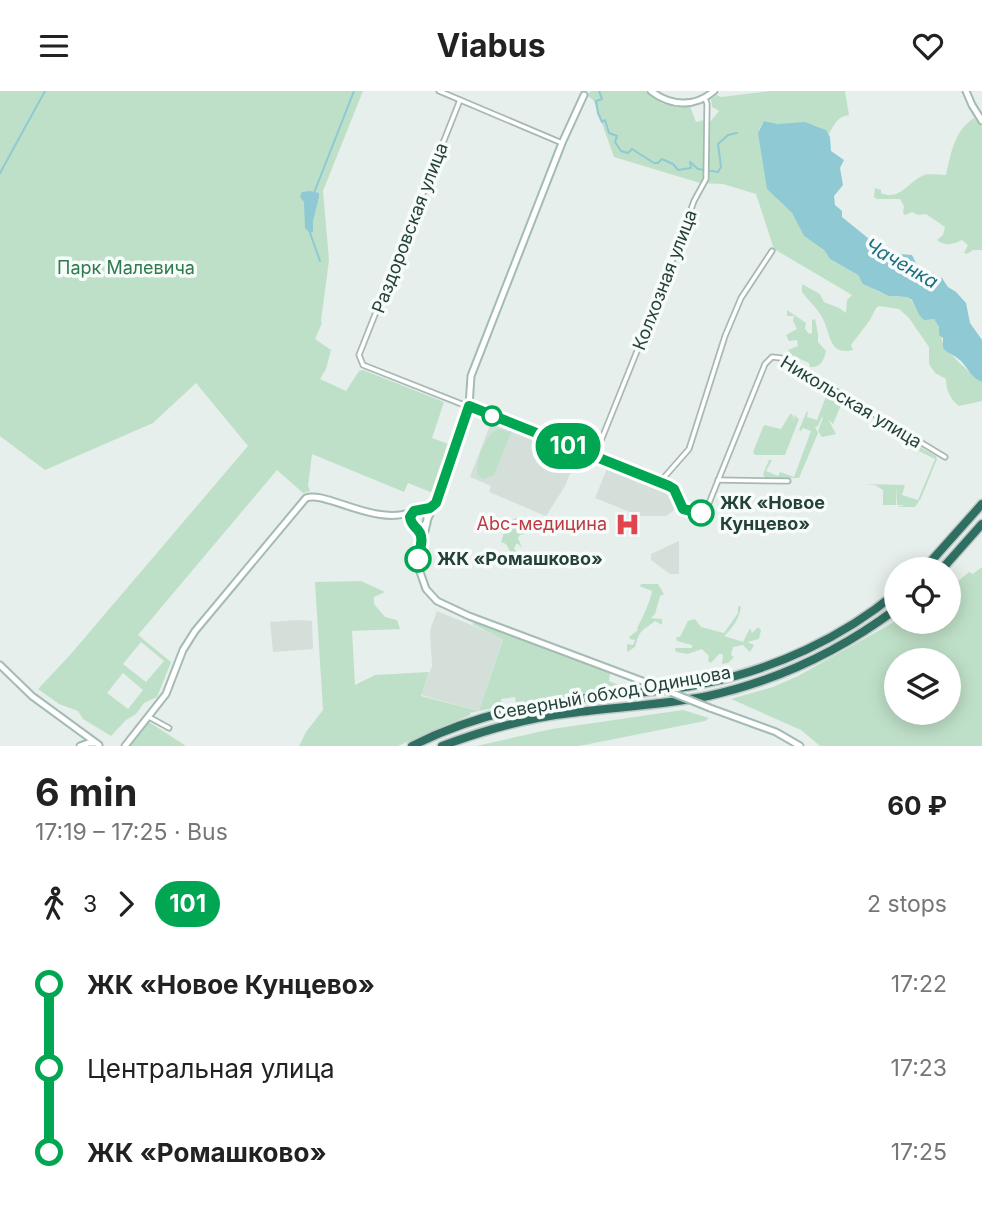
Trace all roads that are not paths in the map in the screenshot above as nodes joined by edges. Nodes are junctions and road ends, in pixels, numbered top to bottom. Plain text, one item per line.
1 (439, 91) edge
2 (651, 91) edge
3 (715, 91) edge
4 (966, 91) edge
5 (584, 95) dead end
6 (705, 98) junction
7 (460, 100) junction
8 (982, 121) edge
9 (562, 143) junction
10 (772, 251) dead end
11 (359, 355) joint
12 (469, 406) junction
13 (594, 457) junction
14 (945, 457) dead end
15 (718, 480) junction
16 (788, 481) dead end
17 (660, 482) junction
18 (436, 503) junction
19 (982, 504) edge
20 (417, 510) junction
21 (397, 516) junction
22 (427, 522) junction
23 (982, 524) edge
24 (412, 525) junction
25 (421, 543) junction
26 (935, 557) edge
27 (953, 557) edge
28 (884, 602) edge
29 (884, 618) edge
30 (0, 665) edge
31 (149, 717) junction
32 (169, 728) dead end
33 (80, 729) junction
34 (100, 745) edge
35 (80, 746) edge
36 (125, 746) edge
37 (412, 746) edge
38 (442, 746) edge
39 (800, 746) edge

1 - 7 street
2 - 6 street
3 - 6 street
4 - 8 street
5 - 9 street
6 - 13 street, Колхозная улица
7 - 9 street
7 - 11 street, Раздоровская улица
9 - 12 street
10 - 17 street
11 - 12 street, Никольская улица
12 - 13 street, Никольская улица
12 - 18 street
13 - 17 street, Никольская улица
14 - 15 street, Никольская улица
15 - 16 street
15 - 17 street, Никольская улица
18 - 20 street
18 - 22 street
19 - 26 highway
20 - 21 street
20 - 22 street
20 - 24 street
21 - 24 street
21 - 31 street
22 - 24 street
22 - 25 street
23 - 27 highway
24 - 25 street
25 - 39 street, bridge
28 - 37 highway, Северный обход Одинцова
29 - 38 highway, Северный обход Одинцова
30 - 33 street
31 - 32 street
31 - 36 street
33 - 34 street
33 - 35 street
34 - 35 street

